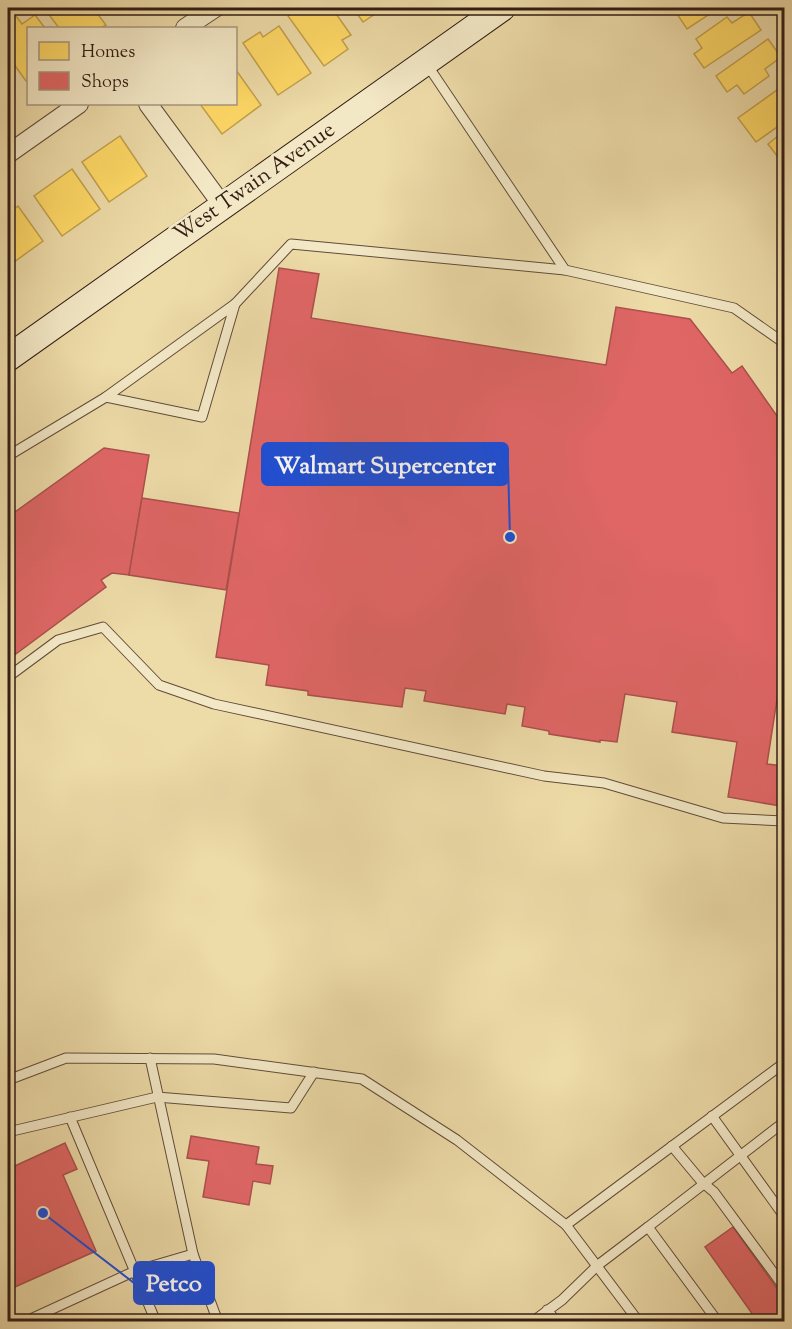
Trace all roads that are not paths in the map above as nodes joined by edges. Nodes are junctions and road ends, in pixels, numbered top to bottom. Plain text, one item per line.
1 (215, 8) edge
2 (502, 8) edge
3 (186, 27) edge
4 (425, 61) junction
5 (78, 105) edge
6 (149, 105) edge
7 (8, 154) edge
8 (223, 206) junction
9 (565, 270) junction
10 (235, 304) junction
11 (784, 343) edge
12 (8, 358) edge
13 (106, 397) junction
14 (8, 456) edge
15 (8, 677) edge
16 (784, 821) edge
17 (150, 1058) junction
18 (784, 1063) edge
19 (314, 1072) junction
20 (8, 1080) edge
21 (157, 1097) junction
22 (712, 1116) junction
23 (70, 1117) junction
24 (784, 1122) edge
25 (8, 1132) edge
26 (672, 1146) junction
27 (740, 1154) junction
28 (702, 1182) junction
29 (784, 1216) edge
30 (566, 1225) junction
31 (648, 1227) junction
32 (193, 1254) junction
33 (598, 1265) junction
34 (135, 1271) junction
35 (784, 1287) edge
36 (548, 1310) junction
37 (24, 1322) edge
38 (156, 1322) edge
39 (218, 1322) edge
40 (532, 1322) edge
41 (556, 1322) edge
42 (639, 1322) edge
43 (718, 1322) edge

1 - 3 street
2 - 4 street, West Twain Avenue
4 - 8 street, West Twain Avenue
4 - 9 lane
5 - 7 street
6 - 8 street
8 - 12 street, West Twain Avenue
9 - 10 lane
9 - 11 lane
10 - 13 lane
10 - 13 lane
13 - 14 lane
15 - 16 lane
17 - 19 lane
17 - 20 lane
17 - 21 lane
18 - 22 lane
19 - 21 lane
19 - 30 lane
21 - 23 lane
21 - 32 lane
22 - 26 lane
22 - 27 lane
23 - 25 lane
23 - 34 lane
24 - 27 lane
26 - 28 lane
26 - 30 lane
27 - 28 lane
27 - 29 lane
28 - 31 lane
28 - 35 lane
30 - 33 lane
31 - 33 lane
31 - 43 lane
32 - 34 lane
32 - 39 lane
33 - 36 lane
33 - 42 lane
34 - 37 lane
34 - 38 lane
36 - 40 lane
36 - 41 lane

